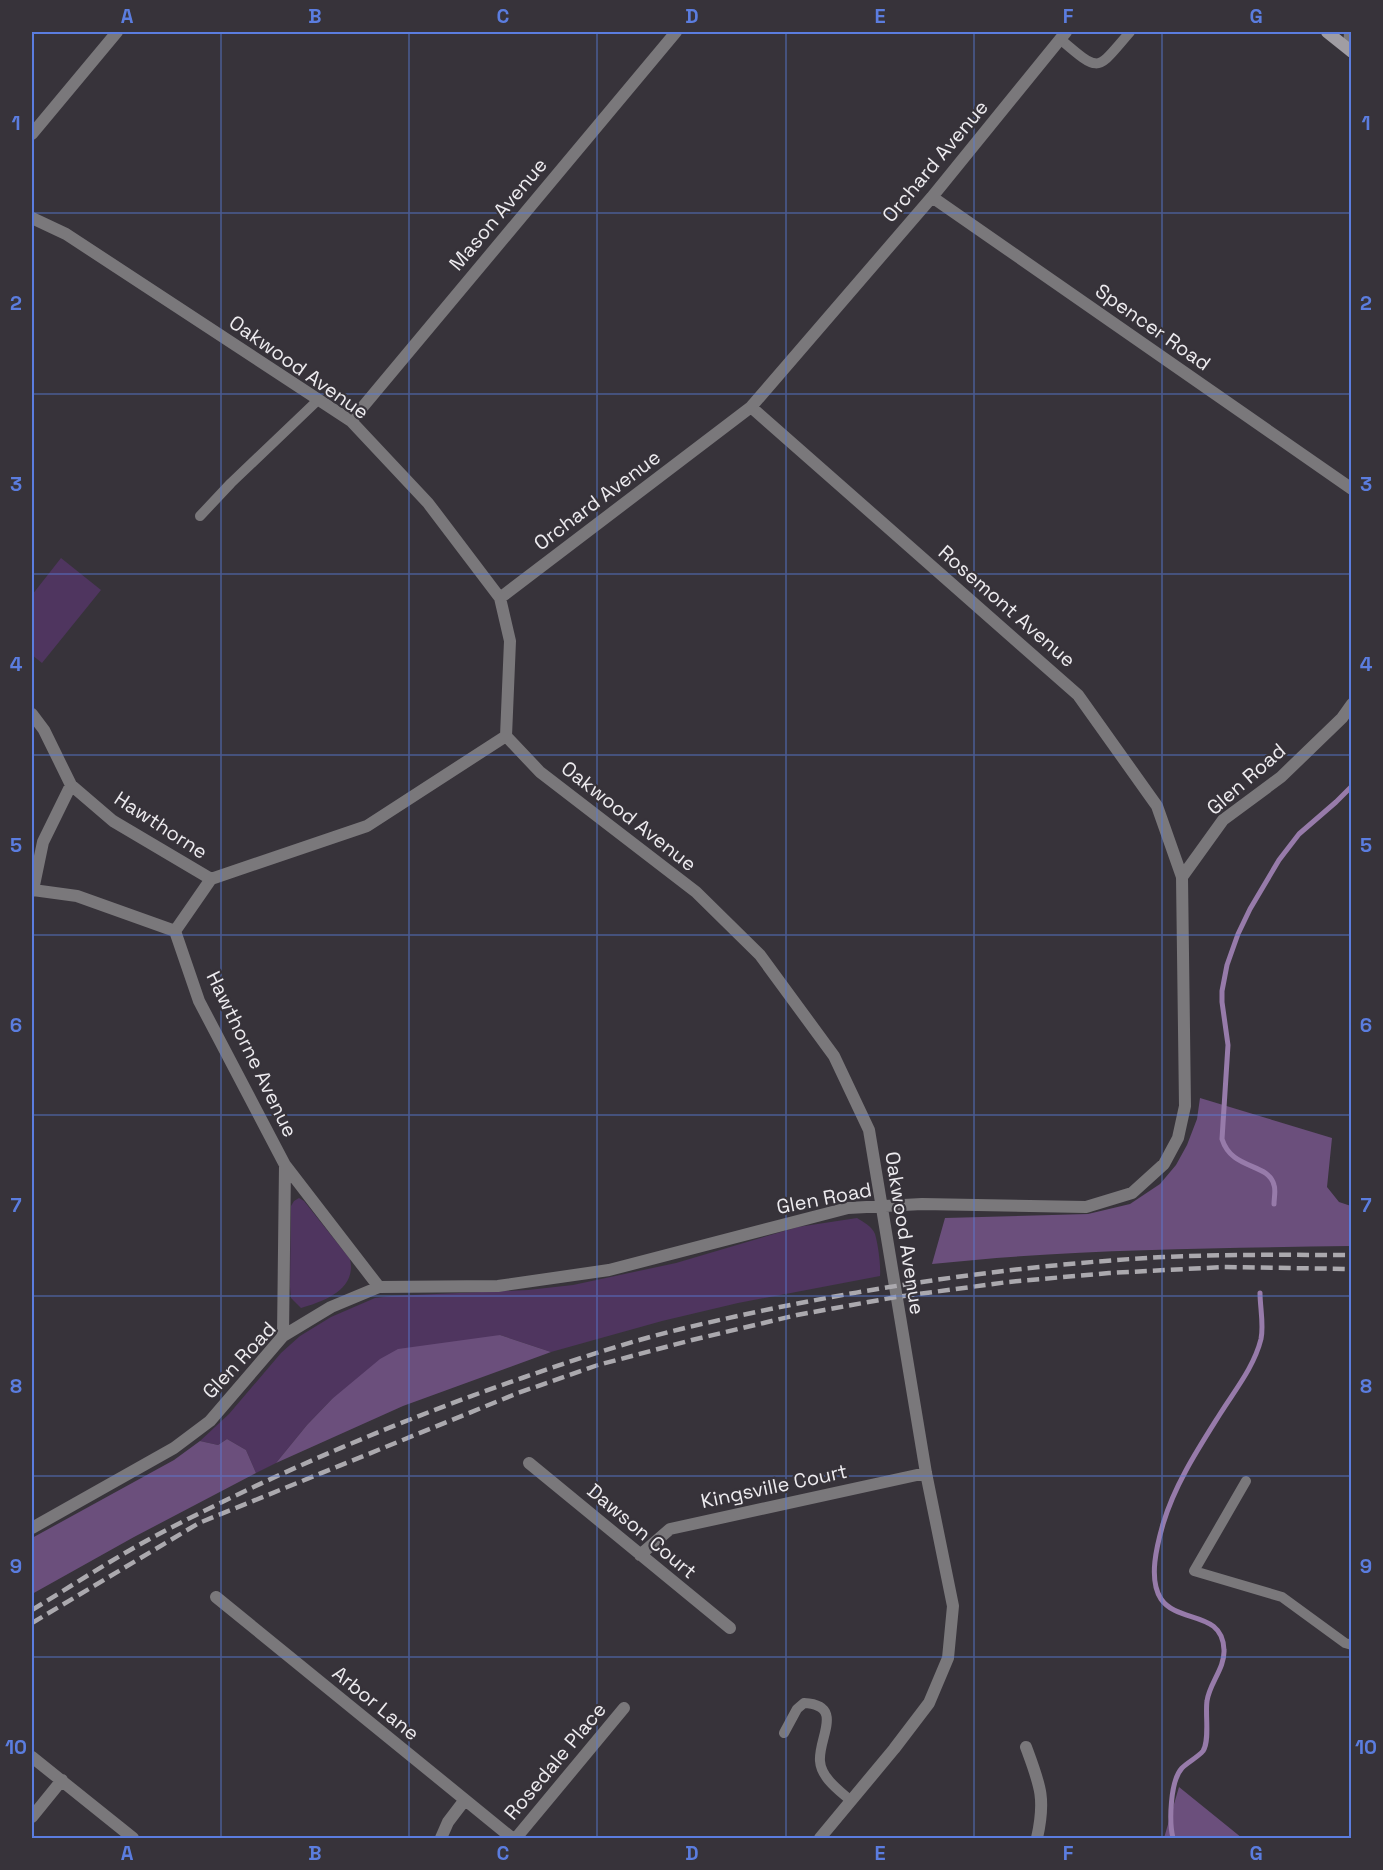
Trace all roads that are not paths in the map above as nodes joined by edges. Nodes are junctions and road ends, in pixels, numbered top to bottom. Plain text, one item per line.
1 (117, 32) edge
2 (676, 32) edge
3 (1130, 32) edge
4 (1327, 32) edge
5 (1349, 32) edge
6 (1063, 35) edge
7 (1350, 50) edge
8 (32, 134) edge
9 (932, 197) junction
10 (32, 218) edge
11 (318, 400) junction
12 (751, 407) junction
13 (351, 421) junction
14 (1352, 489) edge
15 (200, 516) dead end
16 (500, 598) junction
17 (1352, 704) edge
18 (32, 714) edge
19 (506, 736) junction
20 (71, 785) junction
21 (1182, 877) junction
22 (211, 879) junction
23 (32, 891) edge
24 (176, 931) junction
25 (285, 1165) junction
26 (881, 1205) junction
27 (379, 1287) junction
28 (284, 1336) junction
29 (529, 1463) dead end
30 (926, 1473) junction
31 (1246, 1481) dead end
32 (32, 1528) edge
33 (640, 1555) junction
34 (216, 1597) dead end
35 (730, 1628) dead end
36 (1352, 1645) edge
37 (624, 1708) dead end
38 (784, 1733) dead end
39 (1026, 1747) dead end
40 (32, 1757) edge
41 (62, 1780) junction
42 (464, 1801) junction
43 (851, 1801) junction
44 (32, 1817) edge
45 (133, 1839) edge
46 (441, 1839) edge
47 (514, 1839) edge
48 (820, 1839) edge
49 (1037, 1839) edge

1 - 8 street
2 - 13 street, Mason Avenue
3 - 6 lane
4 - 7 main road
5 - 7 lane
6 - 9 street, Orchard Avenue
9 - 12 street, Orchard Avenue
9 - 14 street, Spencer Road
10 - 11 street, Oakwood Avenue
11 - 13 street, Oakwood Avenue
11 - 15 lane
12 - 16 street, Orchard Avenue
12 - 21 street, Rosemont Avenue
13 - 16 street, Oakwood Avenue
16 - 19 street
17 - 21 street, Glen Road
18 - 20 street, Hawthorne
19 - 22 street
19 - 26 street, Oakwood Avenue
20 - 22 street, Hawthorne
20 - 23 street
21 - 26 street, Glen Road
22 - 24 street
23 - 24 street
24 - 25 street, Hawthorne Avenue
25 - 27 street, Hawthorne Avenue
25 - 28 street, Hawthorne Avenue
26 - 27 street, Glen Road
26 - 30 street, Oakwood Avenue
27 - 28 street, Glen Road
28 - 32 street, Glen Road
29 - 33 street, Dawson Court
30 - 33 street, Kingsville Court
30 - 43 street, Oakwood Avenue
31 - 36 lane
33 - 35 street, Dawson Court
34 - 42 street, Arbor Lane
37 - 47 street, Rosedale Place
38 - 43 lane
39 - 49 street
40 - 41 street
41 - 44 street
41 - 45 street
42 - 46 street
42 - 47 street, Arbor Lane
43 - 48 street, Oakwood Avenue

